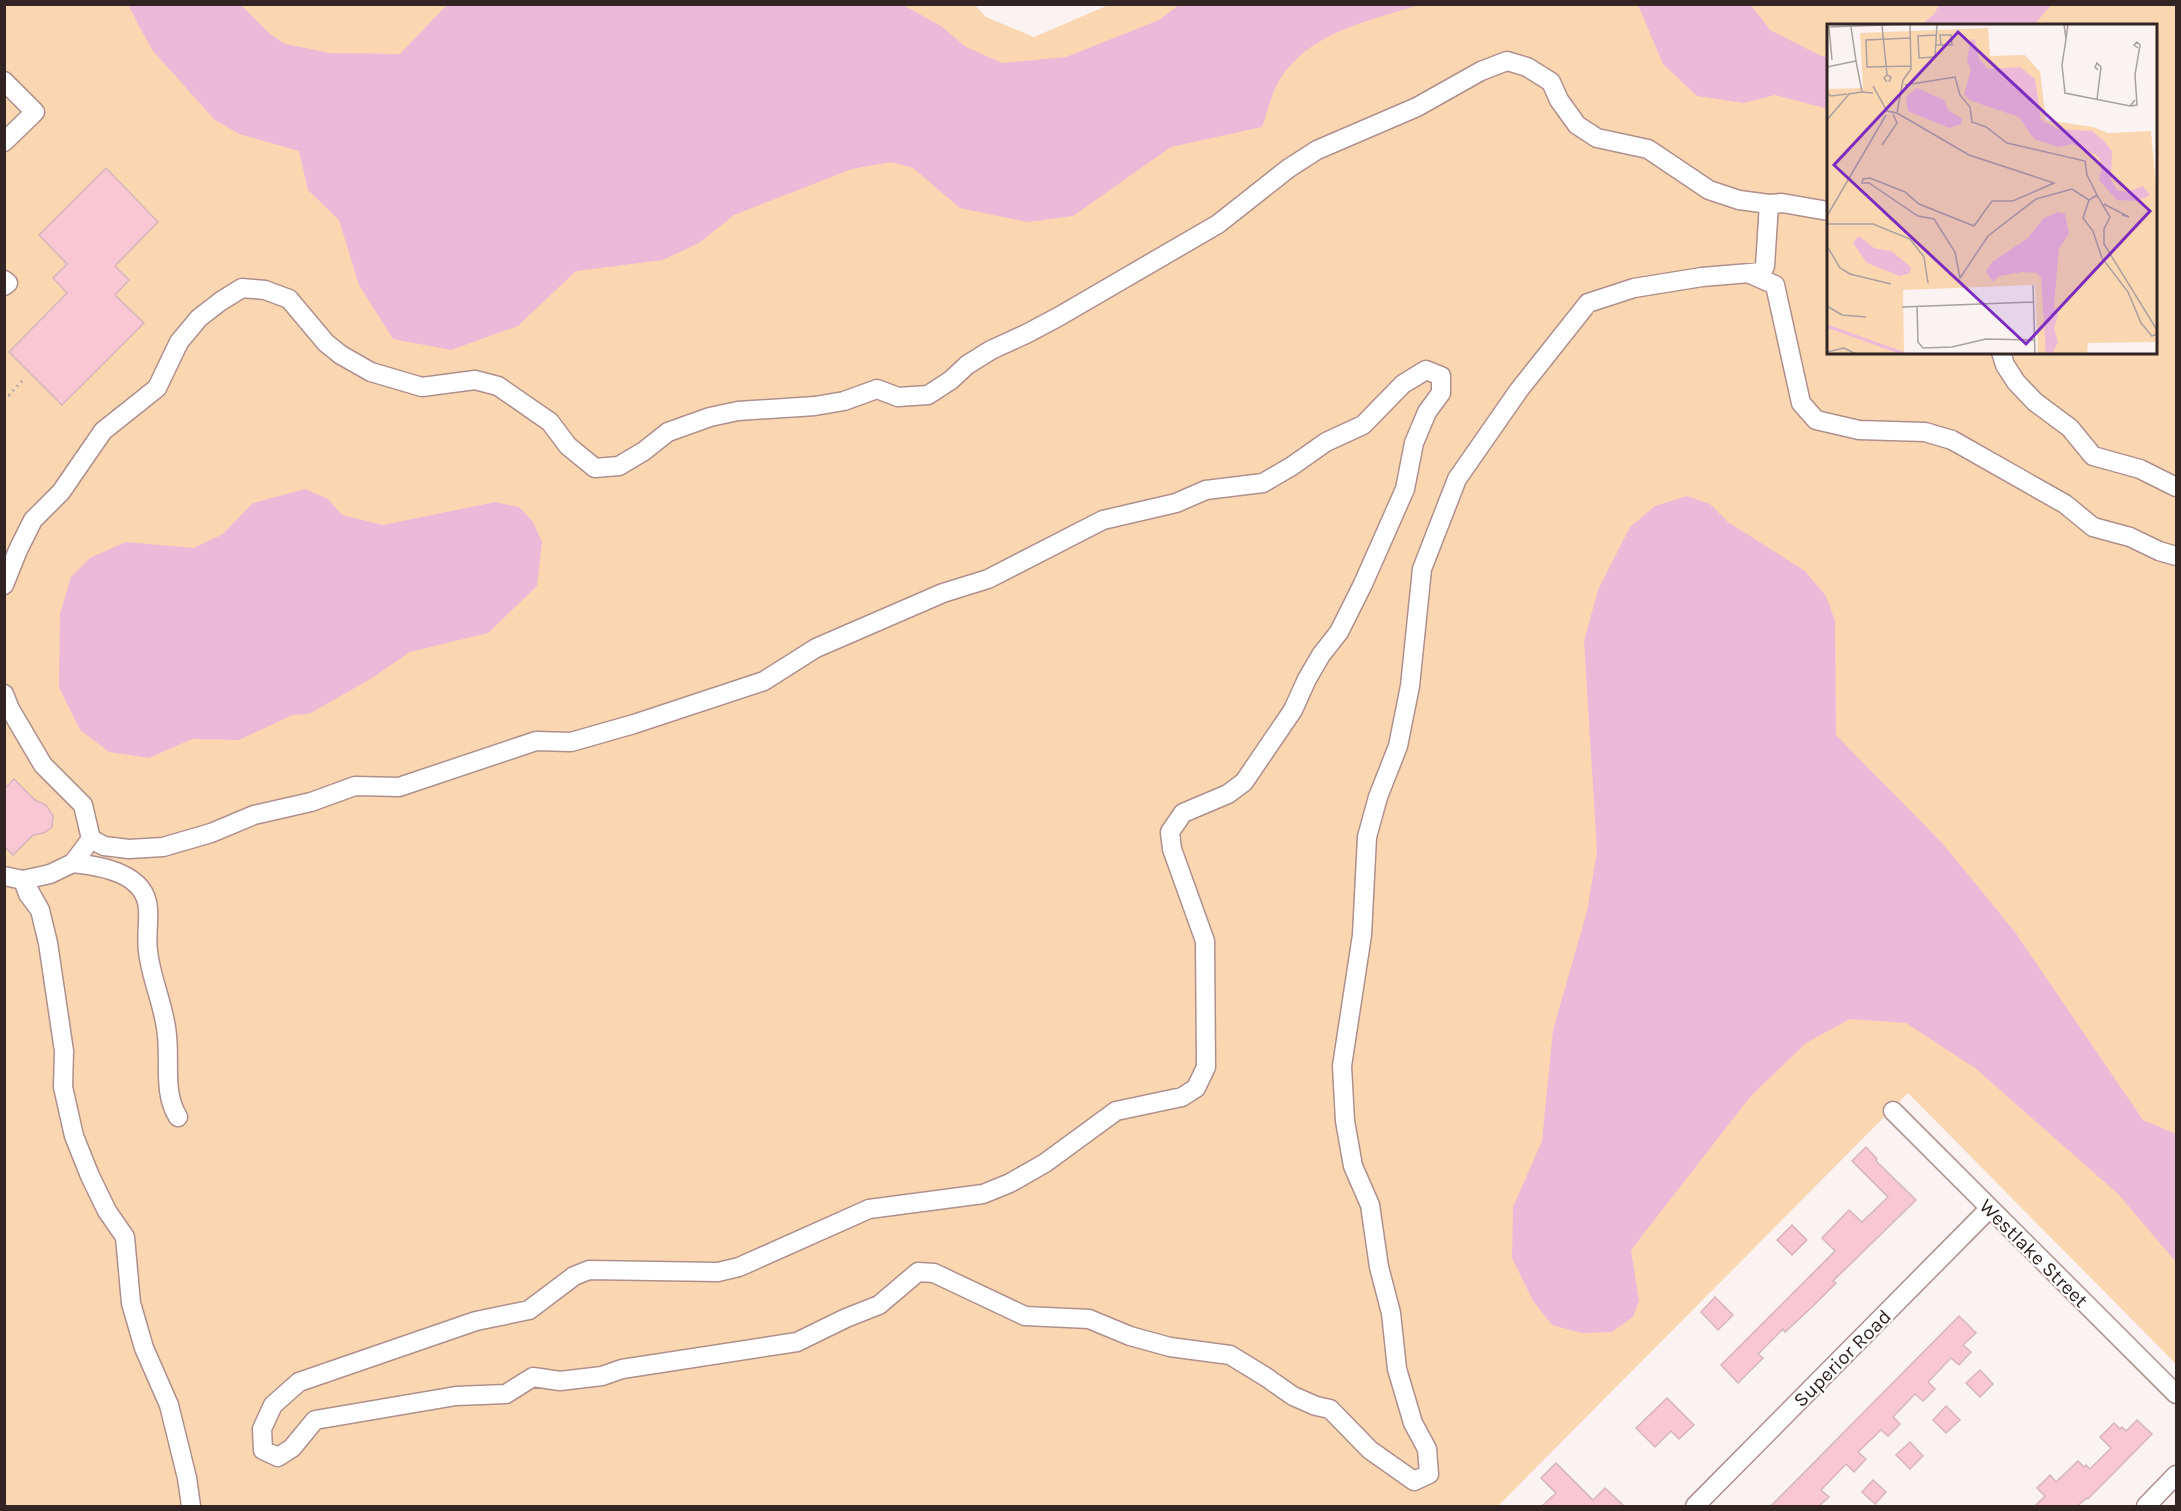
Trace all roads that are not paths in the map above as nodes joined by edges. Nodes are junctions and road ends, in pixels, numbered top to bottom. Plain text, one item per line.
1 (4, 81) edge
2 (4, 142) edge
3 (1769, 204) junction
4 (1827, 210) edge
5 (1750, 274) junction
6 (4, 279) edge
7 (4, 286) edge
8 (2002, 354) edge
9 (2176, 487) edge
10 (2176, 556) edge
11 (4, 585) edge
12 (4, 694) edge
13 (91, 839) junction
14 (73, 863) junction
15 (4, 876) edge
16 (23, 880) junction
17 (1893, 1111) dead end
18 (178, 1117) dead end
19 (1989, 1209) junction
20 (2176, 1394) edge
21 (2176, 1475) edge
22 (191, 1506) edge
23 (1695, 1506) edge
24 (2146, 1506) edge

1 - 2 street
3 - 4 street
3 - 5 street
3 - 11 street
5 - 10 street
5 - 13 street
6 - 7 street
8 - 9 street
12 - 13 street
13 - 14 street
14 - 16 street
14 - 18 street
15 - 16 street
16 - 22 street
17 - 19 street, Westlake Street
19 - 20 street, Westlake Street
19 - 23 street, Superior Road
21 - 24 street

